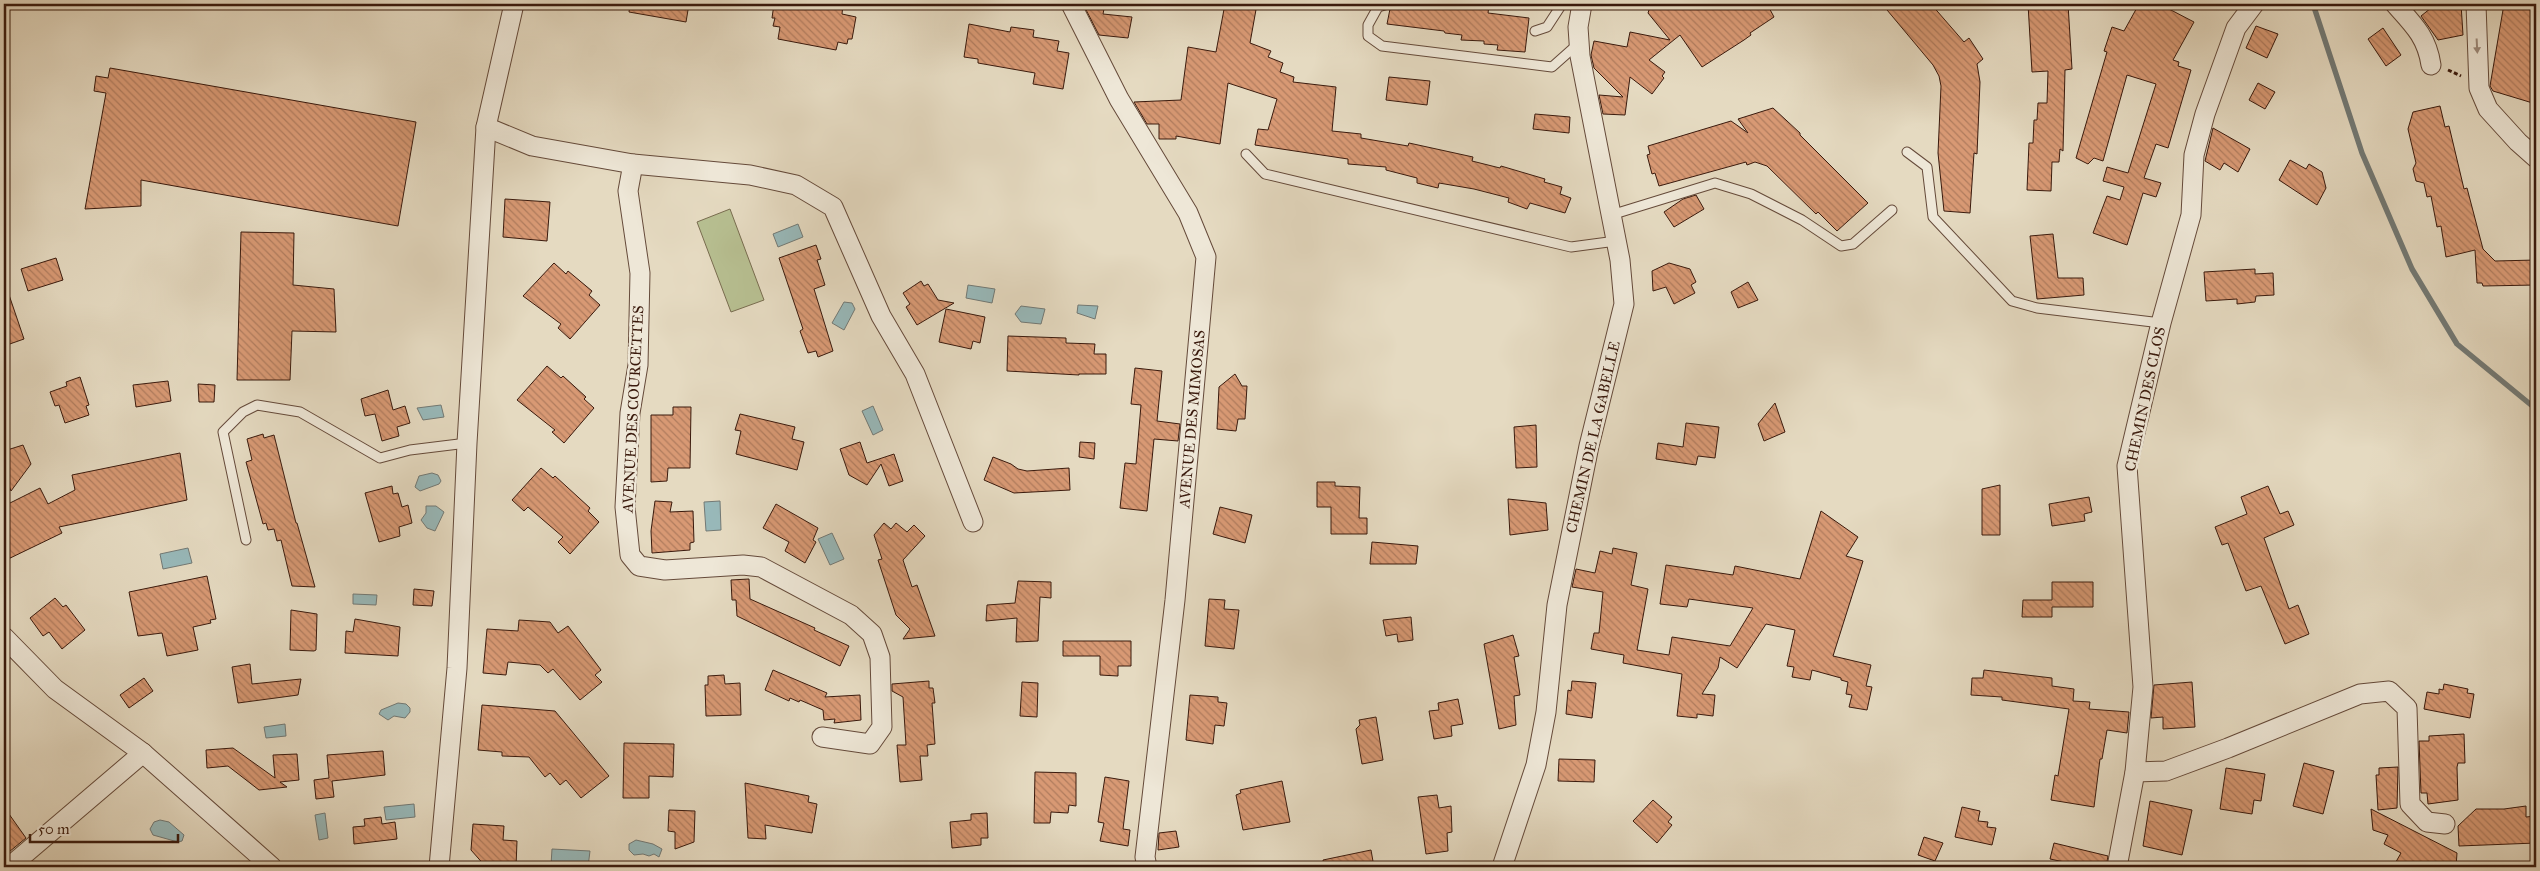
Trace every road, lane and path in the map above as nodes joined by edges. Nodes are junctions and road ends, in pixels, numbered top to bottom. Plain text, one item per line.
1 (514, 4) edge
2 (1071, 4) edge
3 (1562, 4) edge
4 (1582, 4) edge
5 (2254, 4) edge
6 (2395, 4) edge
7 (2476, 4) edge
8 (1385, 5) dead end
9 (1534, 31) dead end
10 (1579, 42) junction
11 (2431, 65) joint
12 (2479, 88) junction
13 (486, 128) junction
14 (1906, 152) dead end
15 (1246, 154) dead end
16 (2536, 158) edge
17 (633, 164) junction
18 (1892, 210) dead end
19 (1611, 215) junction
20 (1616, 241) junction
21 (2161, 322) junction
22 (467, 443) junction
23 (973, 522) dead end
24 (246, 540) dead end
25 (4, 637) edge
26 (822, 737) dead end
27 (143, 753) junction
28 (2135, 772) junction
29 (2445, 824) dead end
30 (4, 864) edge
31 (272, 867) edge
32 (439, 867) edge
33 (1147, 867) edge
34 (1502, 867) edge
35 (2117, 867) edge

1 - 13 street
2 - 33 street, AVENUE DES MIMOSAS
3 - 9 lane
4 - 10 street, CHEMIN DE LA GABELLE
5 - 21 street, CHEMIN DES CLOS
6 - 11 street
7 -> 12 street
8 - 10 lane
10 - 19 street, CHEMIN DE LA GABELLE
11 - 12 path
12 - 16 street
13 - 17 street
13 - 22 street
14 - 21 lane
15 - 20 lane
17 - 23 street
17 - 26 street, AVENUE DES COURCETTES
18 - 19 lane
19 - 20 street, CHEMIN DE LA GABELLE
20 - 34 street, CHEMIN DE LA GABELLE
21 - 28 street, CHEMIN DES CLOS
22 - 24 lane
22 - 32 street
25 - 27 street
27 - 30 street
27 - 31 street
28 - 29 street
28 - 35 street, CHEMIN DES CLOS

